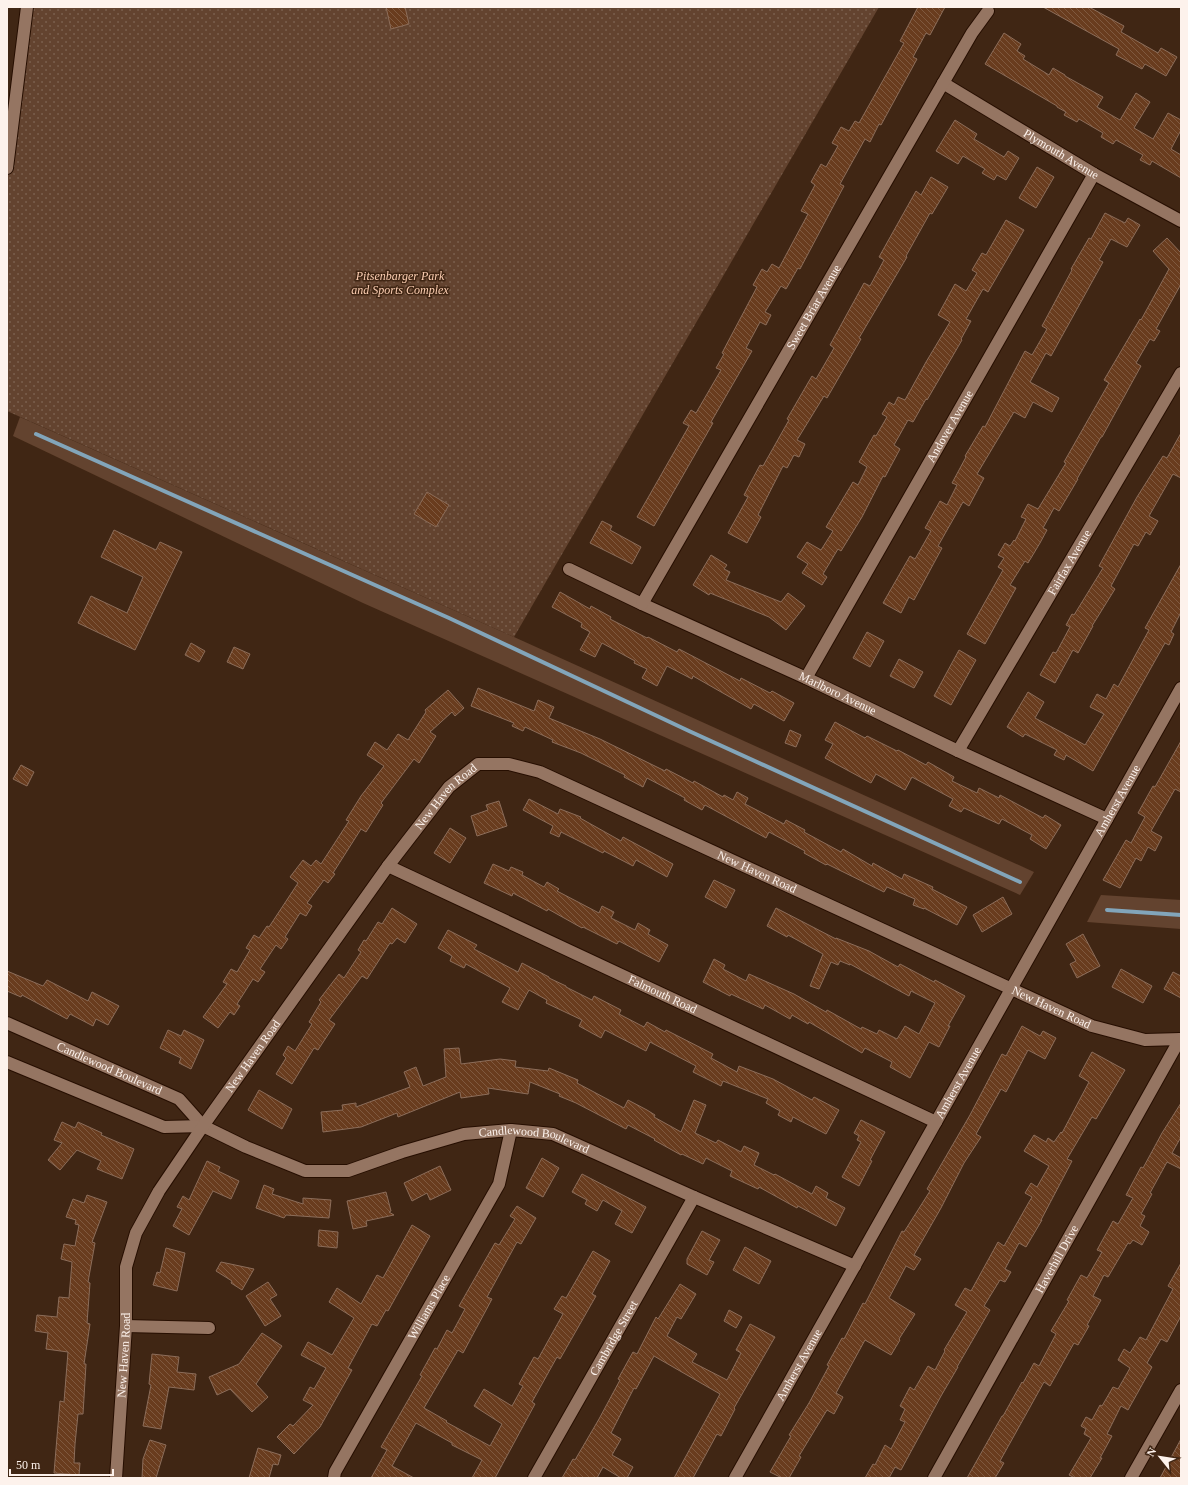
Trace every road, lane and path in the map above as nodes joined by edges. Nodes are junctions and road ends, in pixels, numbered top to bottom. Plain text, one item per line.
1 (27, 7) edge
2 (988, 11) dead end
3 (943, 84) junction
4 (7, 168) edge
5 (1094, 174) junction
6 (1181, 221) edge
7 (1181, 373) edge
8 (569, 569) dead end
9 (642, 604) junction
10 (806, 678) junction
11 (1181, 688) edge
12 (958, 751) junction
13 (1107, 819) junction
14 (388, 866) junction
15 (1011, 988) junction
16 (7, 1023) edge
17 (1180, 1039) edge
18 (7, 1062) edge
19 (936, 1122) junction
20 (203, 1126) junction
21 (511, 1130) junction
22 (694, 1197) junction
23 (856, 1266) junction
24 (126, 1326) junction
25 (209, 1328) dead end
26 (1181, 1390) edge
27 (116, 1478) edge
28 (334, 1478) edge
29 (534, 1478) edge
30 (735, 1478) edge
31 (934, 1478) edge
32 (1131, 1478) edge

1 - 4 street
2 - 3 street, Sweet Briar Avenue
3 - 5 street, Plymouth Avenue
3 - 9 street, Sweet Briar Avenue
5 - 6 street, Plymouth Avenue
5 - 10 street, Andover Avenue
7 - 12 street, Fairfax Avenue
8 - 9 street, Marlboro Avenue
9 - 10 street, Marlboro Avenue
10 - 12 street, Marlboro Avenue
11 - 13 street, Amherst Avenue
12 - 13 street, Marlboro Avenue
13 - 15 street, Amherst Avenue
14 - 15 street, New Haven Road
14 - 19 street, Falmouth Road
14 - 20 street, New Haven Road
15 - 17 street, New Haven Road
15 - 19 street, Amherst Avenue
16 - 20 street, Candlewood Boulevard
17 - 31 street, Haverhill Drive
18 - 20 street, Candlewood Boulevard
19 - 23 street, Amherst Avenue
20 - 21 street, Candlewood Boulevard
20 - 24 street, New Haven Road
21 - 22 street, Candlewood Boulevard
21 - 28 street, Williams Place
22 - 23 street, Candlewood Boulevard
22 - 29 street, Cambridge Street
23 - 30 street, Amherst Avenue
24 - 25 street
24 - 27 street, New Haven Road
26 - 32 street

